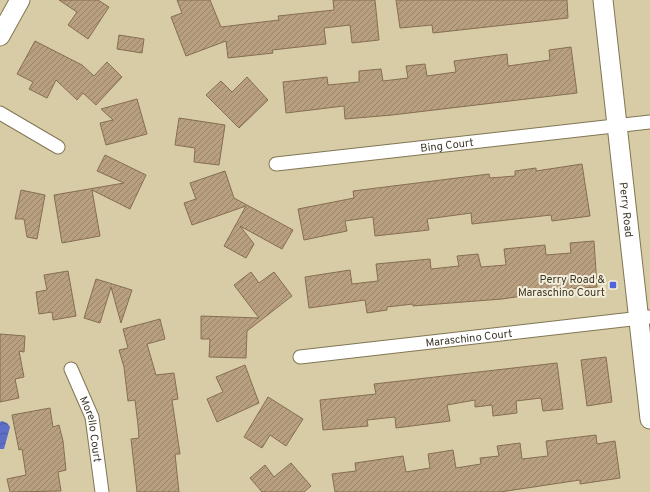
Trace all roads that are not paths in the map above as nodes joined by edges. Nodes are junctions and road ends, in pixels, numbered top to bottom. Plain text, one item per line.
1 (20, 0) edge
2 (603, 0) edge
3 (0, 36) edge
4 (0, 113) edge
5 (650, 122) edge
6 (618, 125) junction
7 (58, 147) dead end
8 (276, 164) dead end
9 (644, 318) edge
10 (300, 357) dead end
11 (71, 369) dead end
12 (650, 419) edge
13 (102, 492) edge

1 - 3 street
2 - 6 street, Perry Road
4 - 7 street
5 - 6 street, Bing Court
6 - 8 street, Bing Court
6 - 9 street, Perry Road
9 - 10 street, Maraschino Court
9 - 12 street, Perry Road
11 - 13 street, Morello Court

